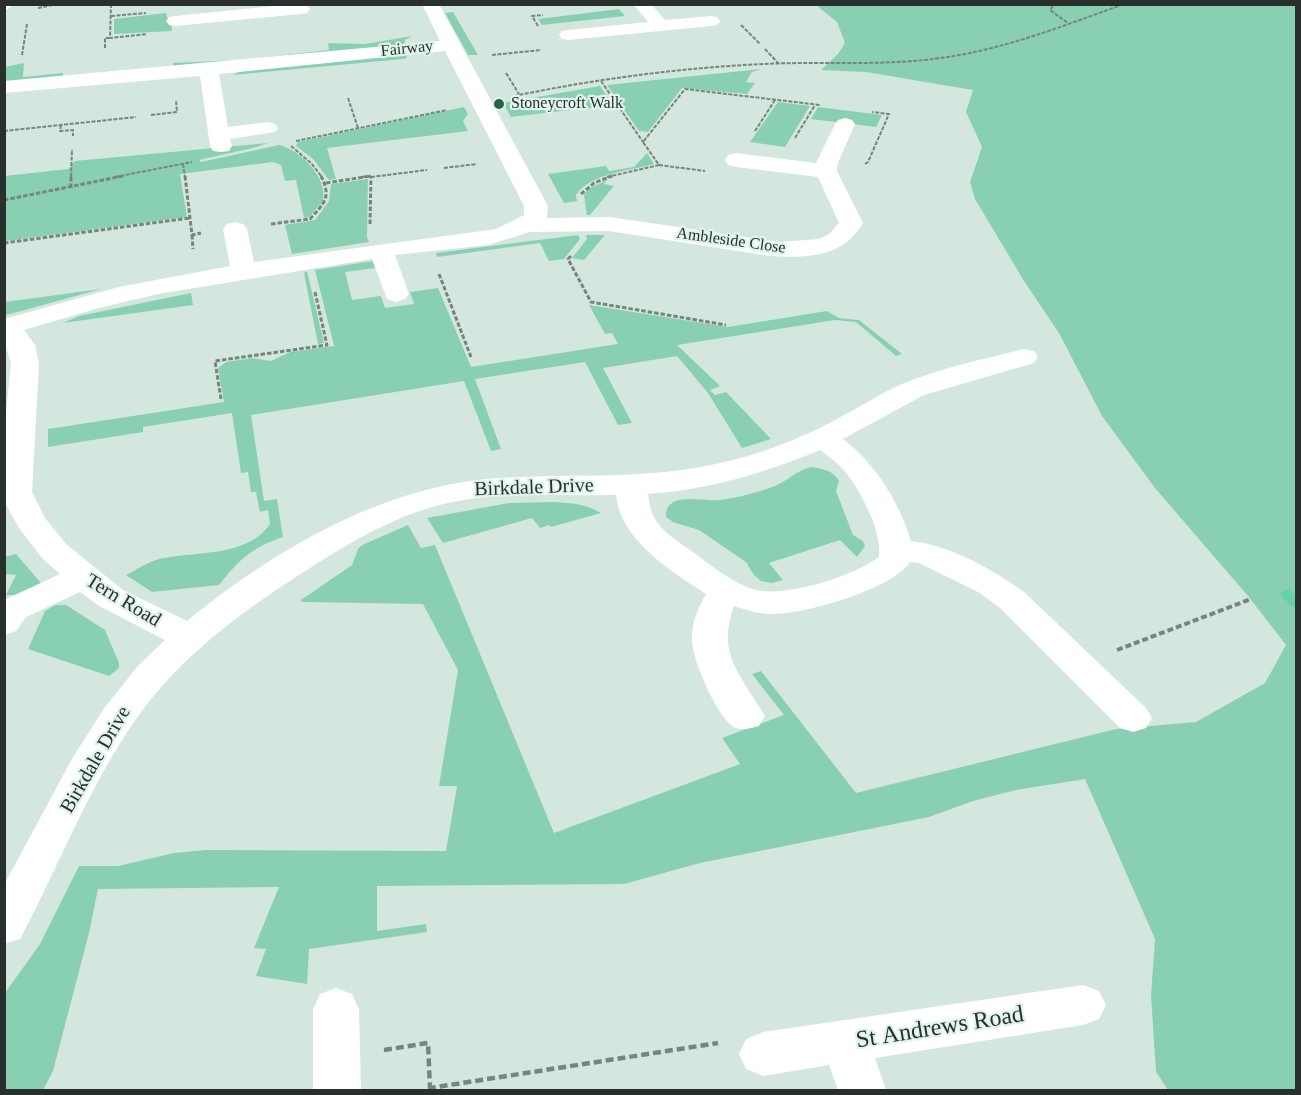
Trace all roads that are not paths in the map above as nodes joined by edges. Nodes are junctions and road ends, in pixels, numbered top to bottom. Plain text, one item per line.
1 (430, 4) edge
2 (641, 4) edge
3 (301, 9) dead end
4 (231, 10) edge
5 (175, 21) dead end
6 (711, 21) dead end
7 (661, 26) junction
8 (568, 35) dead end
9 (451, 45) junction
10 (209, 69) junction
11 (4, 87) edge
12 (845, 124) dead end
13 (268, 128) dead end
14 (736, 160) dead end
15 (826, 171) junction
16 (528, 225) junction
17 (235, 229) road end
18 (379, 250) junction
19 (244, 273) junction
20 (396, 294) dead end
21 (6, 326) edge
22 (1024, 357) dead end
23 (823, 438) junction
24 (632, 485) junction
25 (897, 550) junction
26 (83, 577) junction
27 (726, 590) junction
28 (4, 623) edge
29 (188, 637) junction
30 (746, 716) dead end
31 (1133, 718) dead end
32 (4, 926) edge
33 (1083, 1005) dead end
34 (336, 1009) dead end
35 (846, 1041) junction
36 (763, 1054) road end
37 (337, 1074) edge
38 (862, 1090) edge

1 - 9 street
2 - 7 street
3 - 4 street
4 - 5 street
6 - 7 street
7 - 8 street
9 - 10 street, Fairway
9 - 16 street, Fairway
10 - 11 street, Fairway
10 - 13 street
12 - 15 street
14 - 15 street
15 - 16 street, Ambleside Close
16 - 18 street
17 - 19 street
18 - 19 street
18 - 20 street
19 - 21 street
21 - 26 street, Tern Road
22 - 23 street, Birkdale Drive
23 - 24 street, Birkdale Drive
23 - 25 street
24 - 27 street
24 - 29 street, Birkdale Drive
25 - 27 street
25 - 31 street
26 - 28 street
26 - 29 street, Tern Road
27 - 30 street
29 - 32 street, Birkdale Drive
33 - 35 street, St Andrews Road
34 - 37 street
35 - 36 street
35 - 38 street, St Andrews Road

